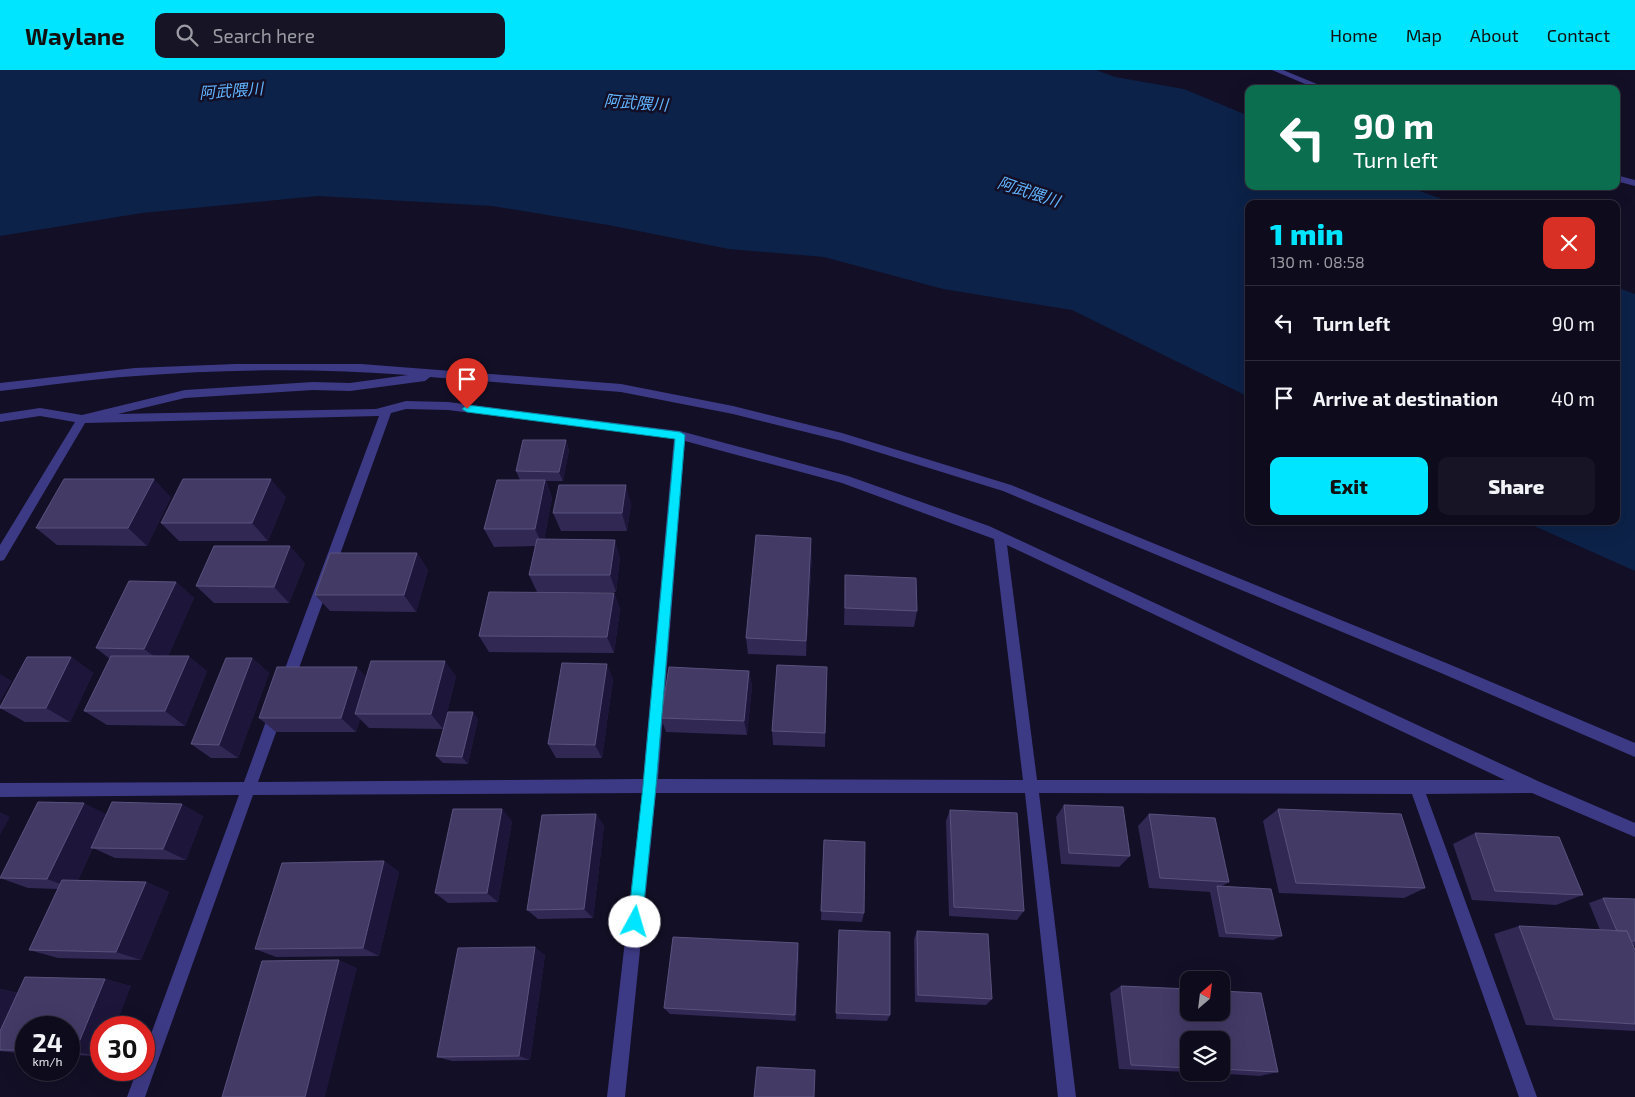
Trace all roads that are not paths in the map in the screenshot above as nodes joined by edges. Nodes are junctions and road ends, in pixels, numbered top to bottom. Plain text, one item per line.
1 (1276, 70) edge
2 (1315, 85) edge
3 (1620, 179) edge
4 (1635, 183) edge
5 (434, 372) junction
6 (0, 387) edge
7 (387, 410) junction
8 (0, 418) edge
9 (82, 419) junction
10 (680, 435) junction
11 (1000, 536) junction
12 (0, 556) edge
13 (1635, 750) edge
14 (650, 786) junction
15 (1031, 786) junction
16 (1416, 786) junction
17 (1535, 787) junction
18 (0, 790) edge
19 (247, 790) junction
20 (1635, 830) edge
21 (136, 1097) edge
22 (616, 1097) edge
23 (1067, 1097) edge
24 (1528, 1097) edge

1 - 2 street
3 - 4 street
5 - 6 street
5 - 9 street
5 - 13 street
7 - 9 street
7 - 10 street
7 - 19 street
8 - 9 street
9 - 12 street
10 - 11 street
10 - 14 street
11 - 15 street
11 - 17 street
14 - 15 street
14 - 19 street
14 - 22 street
15 - 16 street
15 - 23 street
16 - 17 street
16 - 24 street
17 - 20 street
18 - 19 street
19 - 21 street

